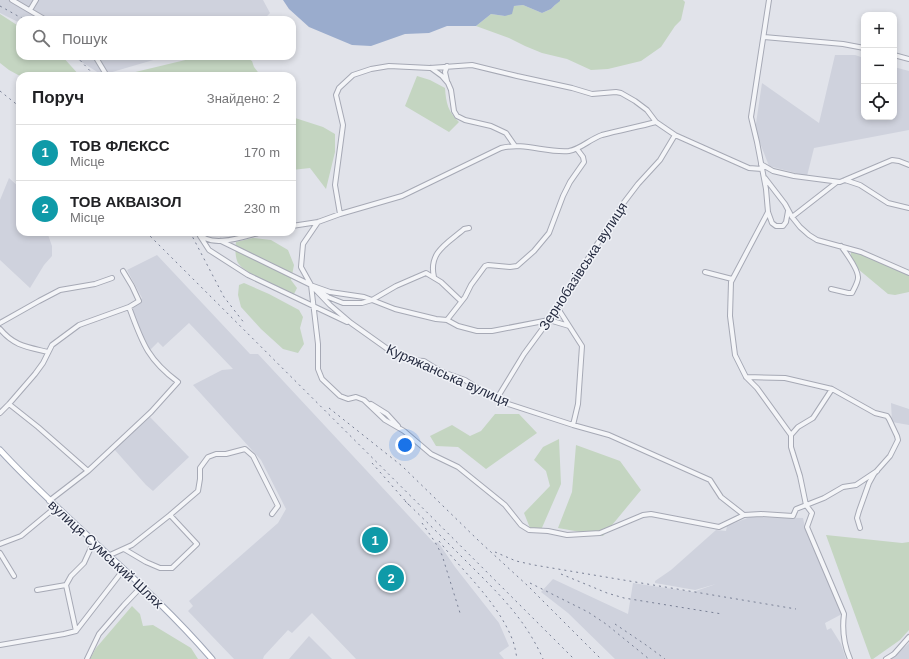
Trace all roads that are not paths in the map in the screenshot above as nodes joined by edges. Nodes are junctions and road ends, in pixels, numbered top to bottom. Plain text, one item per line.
1 (12, 0) edge
2 (36, 0) edge
3 (769, 0) edge
4 (30, 10) junction
5 (40, 16) edge
6 (764, 37) junction
7 (861, 47) edge
8 (897, 56) edge
9 (909, 59) edge
10 (97, 60) edge
11 (447, 66) junction
12 (430, 68) junction
13 (105, 72) edge
14 (446, 81) junction
15 (656, 122) junction
16 (675, 135) junction
17 (515, 146) junction
18 (577, 149) junction
19 (909, 165) edge
20 (761, 167) junction
21 (764, 177) junction
22 (845, 180) junction
23 (837, 182) junction
24 (909, 208) edge
25 (788, 211) junction
26 (768, 212) junction
27 (340, 214) junction
28 (792, 217) junction
29 (318, 222) junction
30 (296, 225) edge
31 (469, 228) dead end
32 (200, 236) edge
33 (202, 236) edge
34 (244, 236) edge
35 (221, 241) junction
36 (841, 246) junction
37 (123, 271) dead end
38 (705, 272) dead end
39 (909, 273) edge
40 (434, 277) junction
41 (112, 278) dead end
42 (732, 279) junction
43 (311, 285) junction
44 (831, 289) dead end
45 (372, 300) junction
46 (461, 301) junction
47 (312, 306) junction
48 (129, 307) junction
49 (557, 307) junction
50 (447, 320) junction
51 (549, 320) junction
52 (0, 323) edge
53 (351, 324) junction
54 (569, 326) junction
55 (0, 329) edge
56 (48, 352) junction
57 (746, 377) junction
58 (832, 389) junction
59 (496, 400) junction
60 (9, 404) junction
61 (0, 413) edge
62 (572, 425) junction
63 (791, 435) junction
64 (0, 450) edge
65 (88, 471) junction
66 (877, 471) junction
67 (50, 501) junction
68 (806, 505) junction
69 (56, 507) junction
70 (272, 514) dead end
71 (170, 515) junction
72 (744, 515) junction
73 (860, 528) dead end
74 (94, 541) junction
75 (0, 544) edge
76 (124, 549) junction
77 (0, 553) edge
78 (110, 556) junction
79 (124, 569) junction
80 (14, 576) dead end
81 (66, 585) junction
82 (142, 586) junction
83 (37, 590) dead end
84 (76, 630) junction
85 (909, 637) edge
86 (0, 645) edge
87 (87, 659) edge
88 (212, 659) edge
89 (850, 659) edge
90 (886, 659) edge

1 - 4 street
2 - 4 street
3 - 6 street
4 - 5 street
6 - 7 street
6 - 20 street
8 - 9 street
10 - 13 street
11 - 12 street
11 - 14 street
11 - 15 street
12 - 14 street
12 - 27 street
14 - 17 street
15 - 16 street
15 - 18 street
16 - 20 street
16 - 49 street, Зернобазівська вулиця
17 - 18 street
17 - 27 street
18 - 46 street
19 - 22 street
20 - 21 street
20 - 23 street
21 - 25 street
21 - 26 street
22 - 23 street
22 - 24 street
23 - 28 street
25 - 26 street
25 - 28 street
26 - 42 street
27 - 29 street
28 - 36 street
29 - 30 street
29 - 43 street
31 - 40 street
32 - 47 street
33 - 35 street
34 - 35 street
35 - 43 street
36 - 39 street
36 - 44 street
37 - 48 street
38 - 42 street
40 - 45 street
40 - 46 street
41 - 52 street
42 - 57 street
43 - 45 street
43 - 45 street
43 - 47 street
43 - 53 street
45 - 50 street
46 - 50 street
47 - 53 street
47 - 72 street
48 - 56 street
48 - 65 street
49 - 51 street, Зернобазівська вулиця
49 - 54 street
50 - 51 street
51 - 54 street
51 - 59 street, Зернобазівська вулиця
53 - 59 street, Куряжанська вулиця
54 - 62 street
55 - 56 street
56 - 60 street
57 - 58 street
57 - 63 street
58 - 63 street
58 - 66 street
59 - 62 street, Куряжанська вулиця
60 - 61 street
60 - 65 street
62 - 72 street, Куряжанська вулиця
63 - 68 street
64 - 67 main road, вулиця Сумський Шлях
65 - 67 street
66 - 68 street
66 - 73 street
67 - 69 main road, вулиця Сумський Шлях
68 - 72 street
68 - 89 street
69 - 74 main road, вулиця Сумський Шлях
69 - 75 street
70 - 71 street
71 - 76 street
71 - 76 street
74 - 78 main road, вулиця Сумський Шлях
74 - 81 street
76 - 78 street
77 - 80 street
78 - 79 main road, вулиця Сумський Шлях
79 - 82 main road, вулиця Сумський Шлях
79 - 84 street
81 - 83 street
81 - 84 street
82 - 87 street
82 - 88 main road, вулиця Сумський Шлях
84 - 86 street
85 - 90 street

